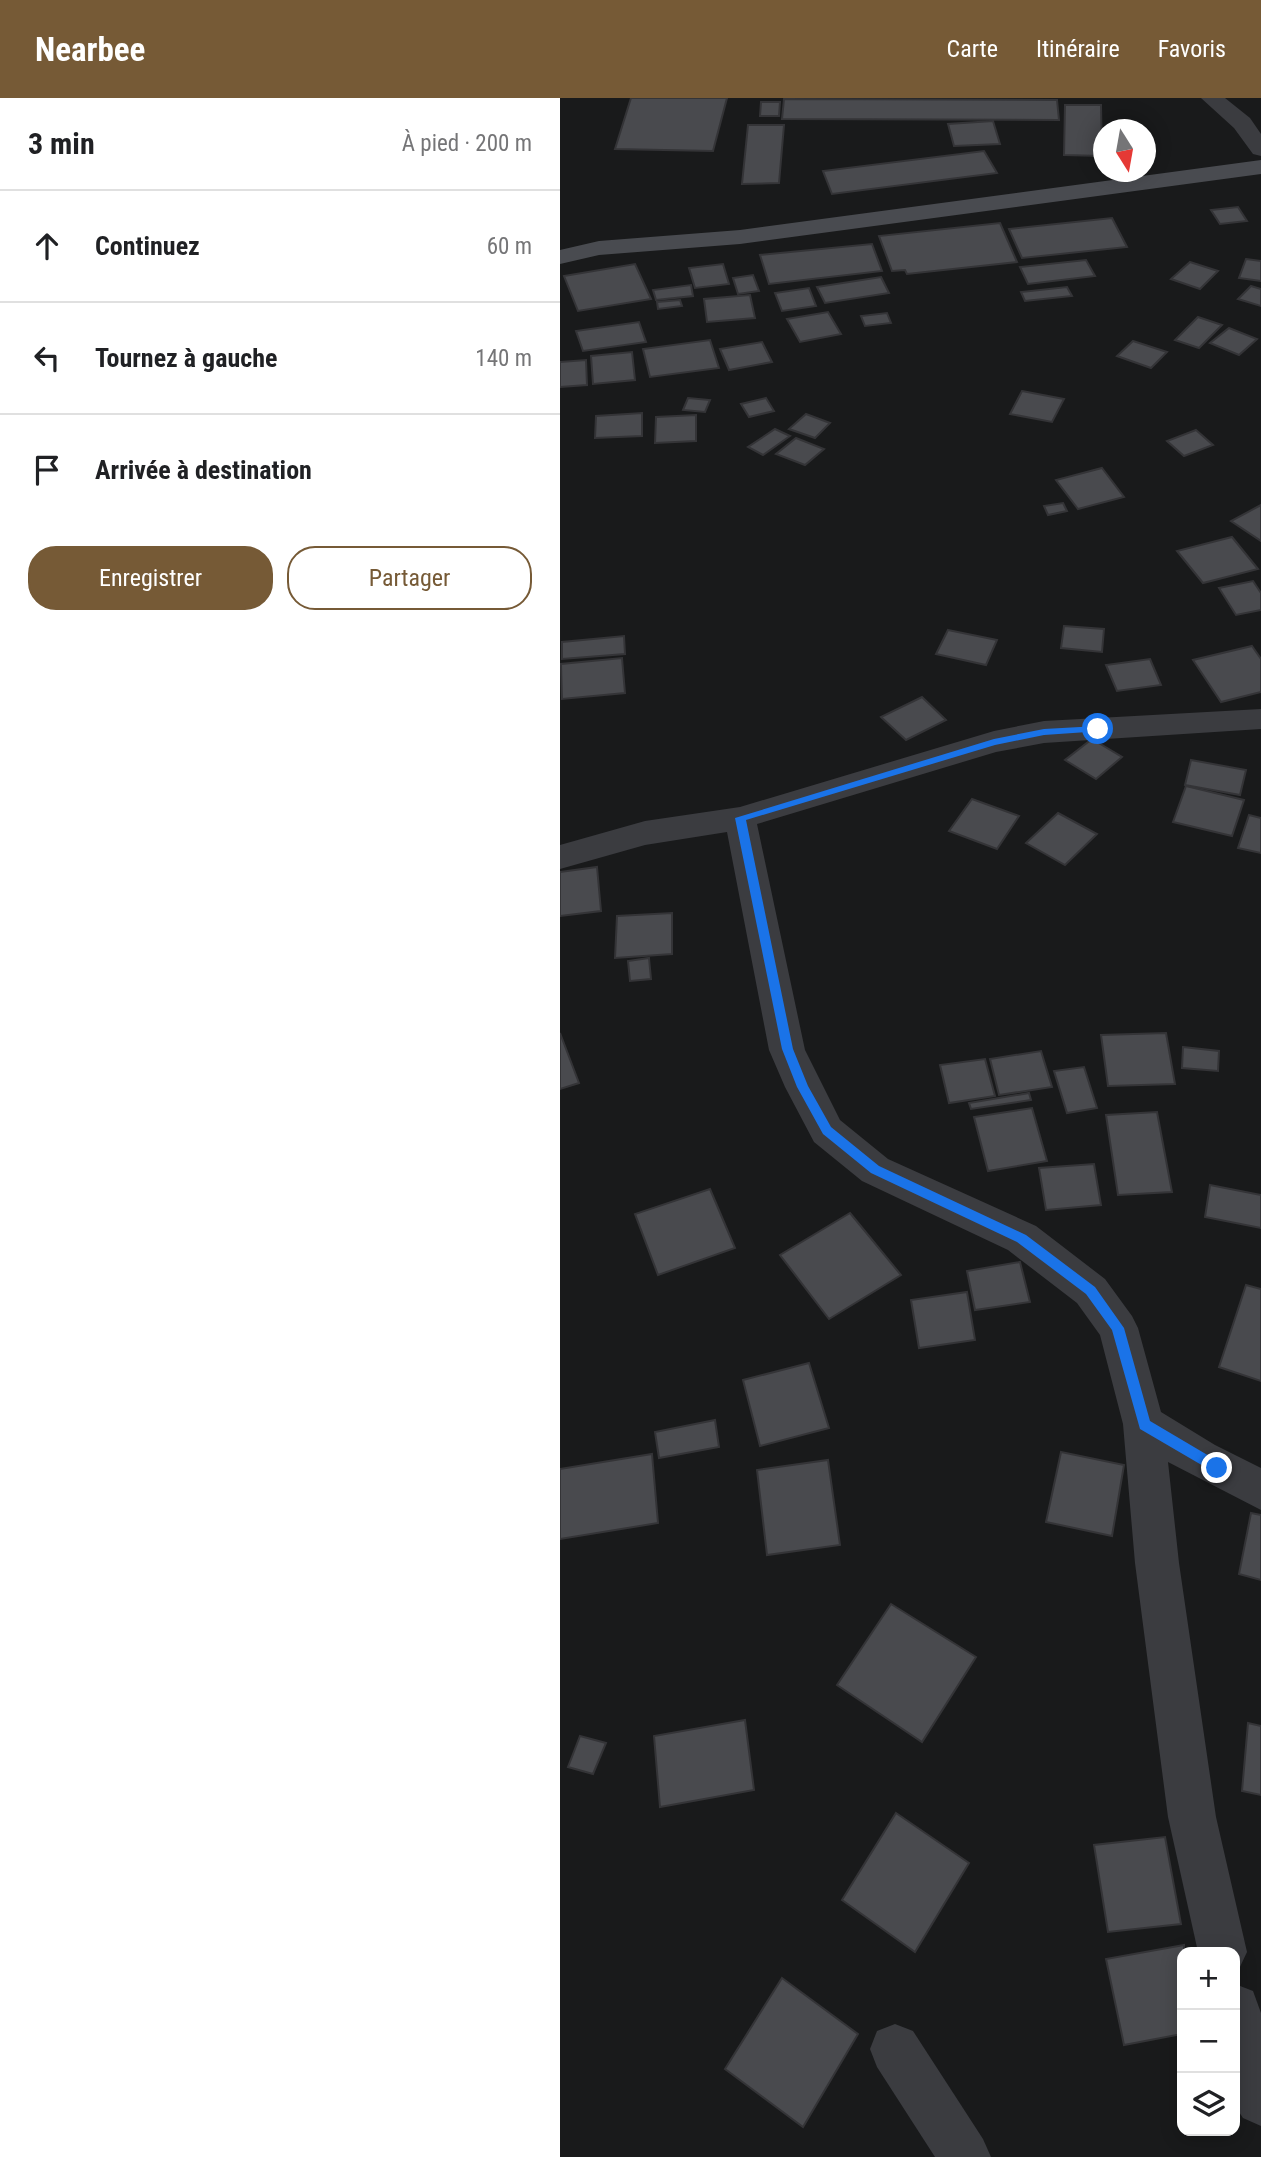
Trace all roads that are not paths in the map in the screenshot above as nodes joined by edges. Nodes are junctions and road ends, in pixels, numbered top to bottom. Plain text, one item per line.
1 (1212, 98) edge
2 (1261, 149) edge
3 (1261, 167) edge
4 (560, 230) edge
5 (599, 247) junction
6 (560, 257) edge
7 (1261, 719) edge
8 (740, 818) junction
9 (560, 857) edge
10 (1144, 1424) junction
11 (1261, 1490) edge
12 (1221, 1947) edge
13 (1235, 2010) edge
14 (895, 2049) dead end
15 (1261, 2100) edge
16 (965, 2157) edge

1 - 2 street
3 - 5 main road
4 - 5 main road
5 - 6 main road
7 - 8 street
8 - 9 street
8 - 10 street
10 - 11 street
10 - 12 street
13 - 15 street
14 - 16 street

